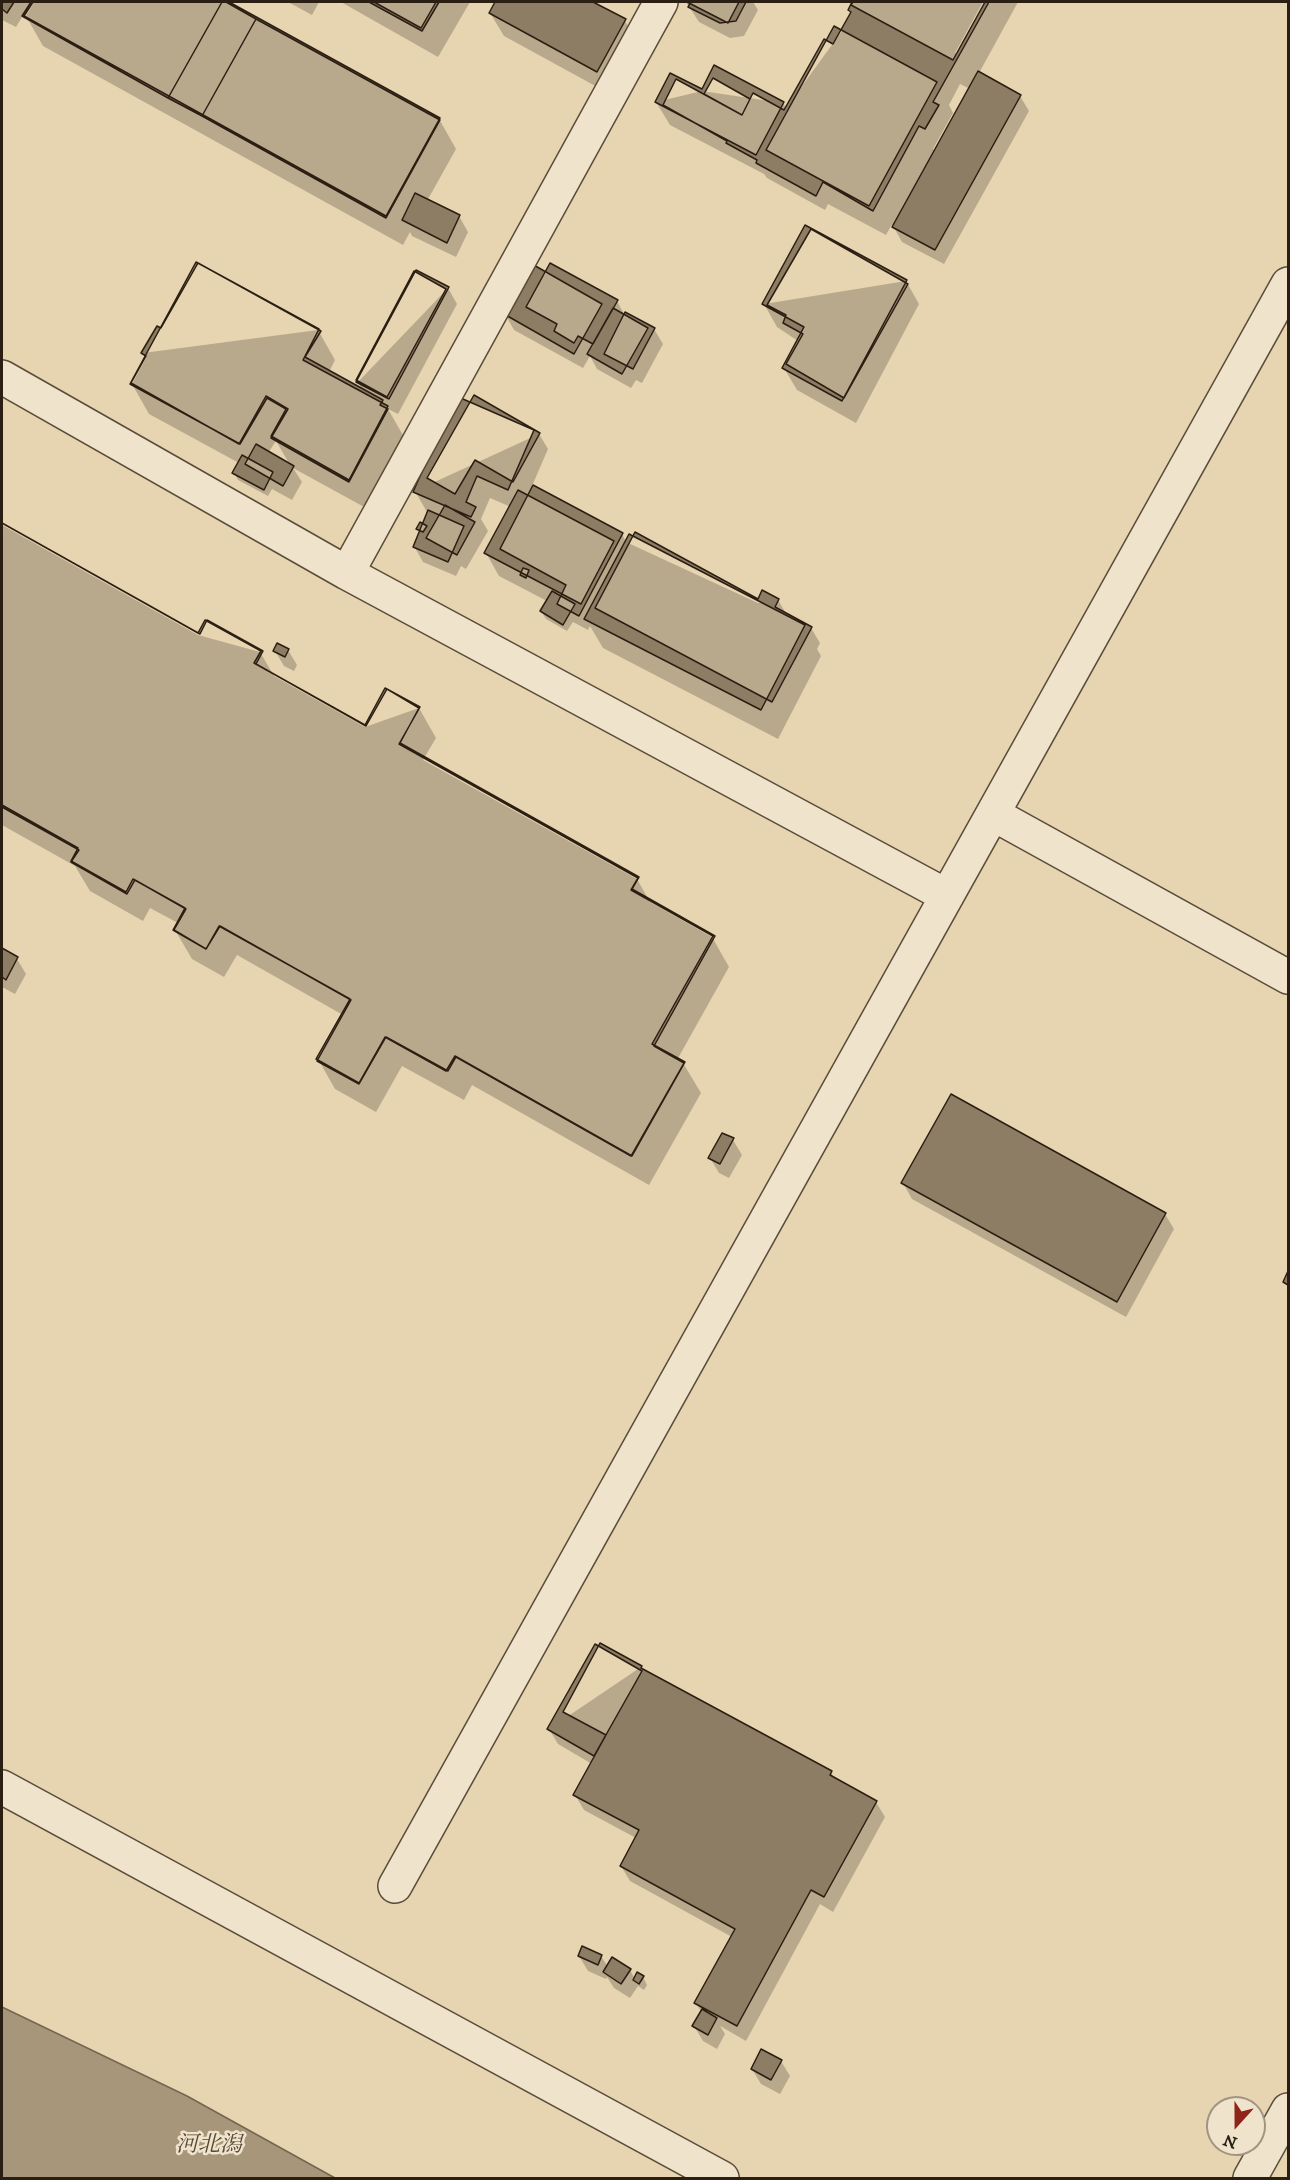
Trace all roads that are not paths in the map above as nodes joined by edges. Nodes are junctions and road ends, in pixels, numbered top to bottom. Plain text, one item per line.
1 (661, 2) edge
2 (1288, 284) edge
3 (2, 377) edge
4 (347, 573) junction
5 (993, 814) junction
6 (947, 896) junction
7 (1288, 977) edge
8 (2, 1787) edge
9 (394, 1886) dead end
10 (1288, 2110) edge
11 (722, 2178) edge
12 (1250, 2178) edge

1 - 4 street
2 - 5 street
3 - 4 street
4 - 6 street
5 - 6 street
5 - 7 street
6 - 9 street
8 - 11 street
10 - 12 street

